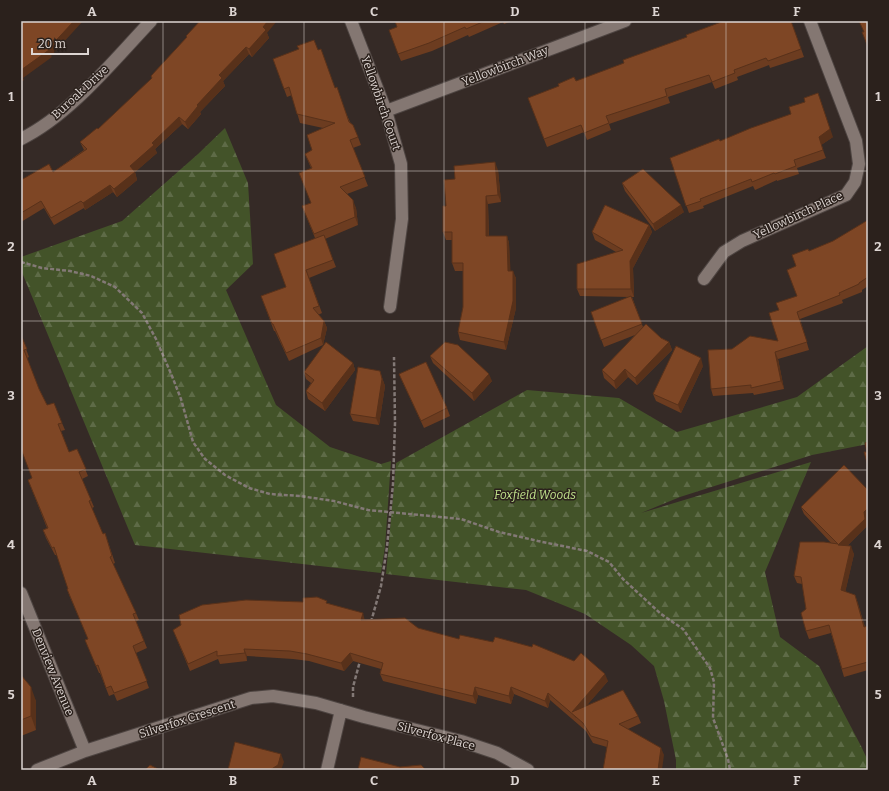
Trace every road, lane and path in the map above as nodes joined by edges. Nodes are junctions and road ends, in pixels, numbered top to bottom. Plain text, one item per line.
1 (150, 21) edge
2 (351, 21) edge
3 (625, 21) edge
4 (810, 21) edge
5 (386, 111) junction
6 (21, 139) edge
7 (21, 262) edge
8 (704, 279) dead end
9 (390, 307) dead end
10 (394, 356) dead end
11 (390, 513) junction
12 (21, 593) edge
13 (371, 623) edge
14 (361, 659) edge
15 (353, 700) dead end
16 (341, 710) junction
17 (85, 751) junction
18 (38, 770) edge
19 (327, 770) edge
20 (528, 770) edge
21 (730, 770) edge

1 - 6 street, Buroak Drive
2 - 5 street, Yellowbirch Court
3 - 5 street, Yellowbirch Way
4 - 8 street, Yellowbirch Place
5 - 9 street, Yellowbirch Court
7 - 11 path
10 - 11 path
11 - 13 path
11 - 21 path
12 - 17 street, Denview Avenue
14 - 15 path
16 - 17 street, Silverfox Crescent
16 - 19 street
16 - 20 street, Silverfox Place
17 - 18 street, Silverfox Crescent

